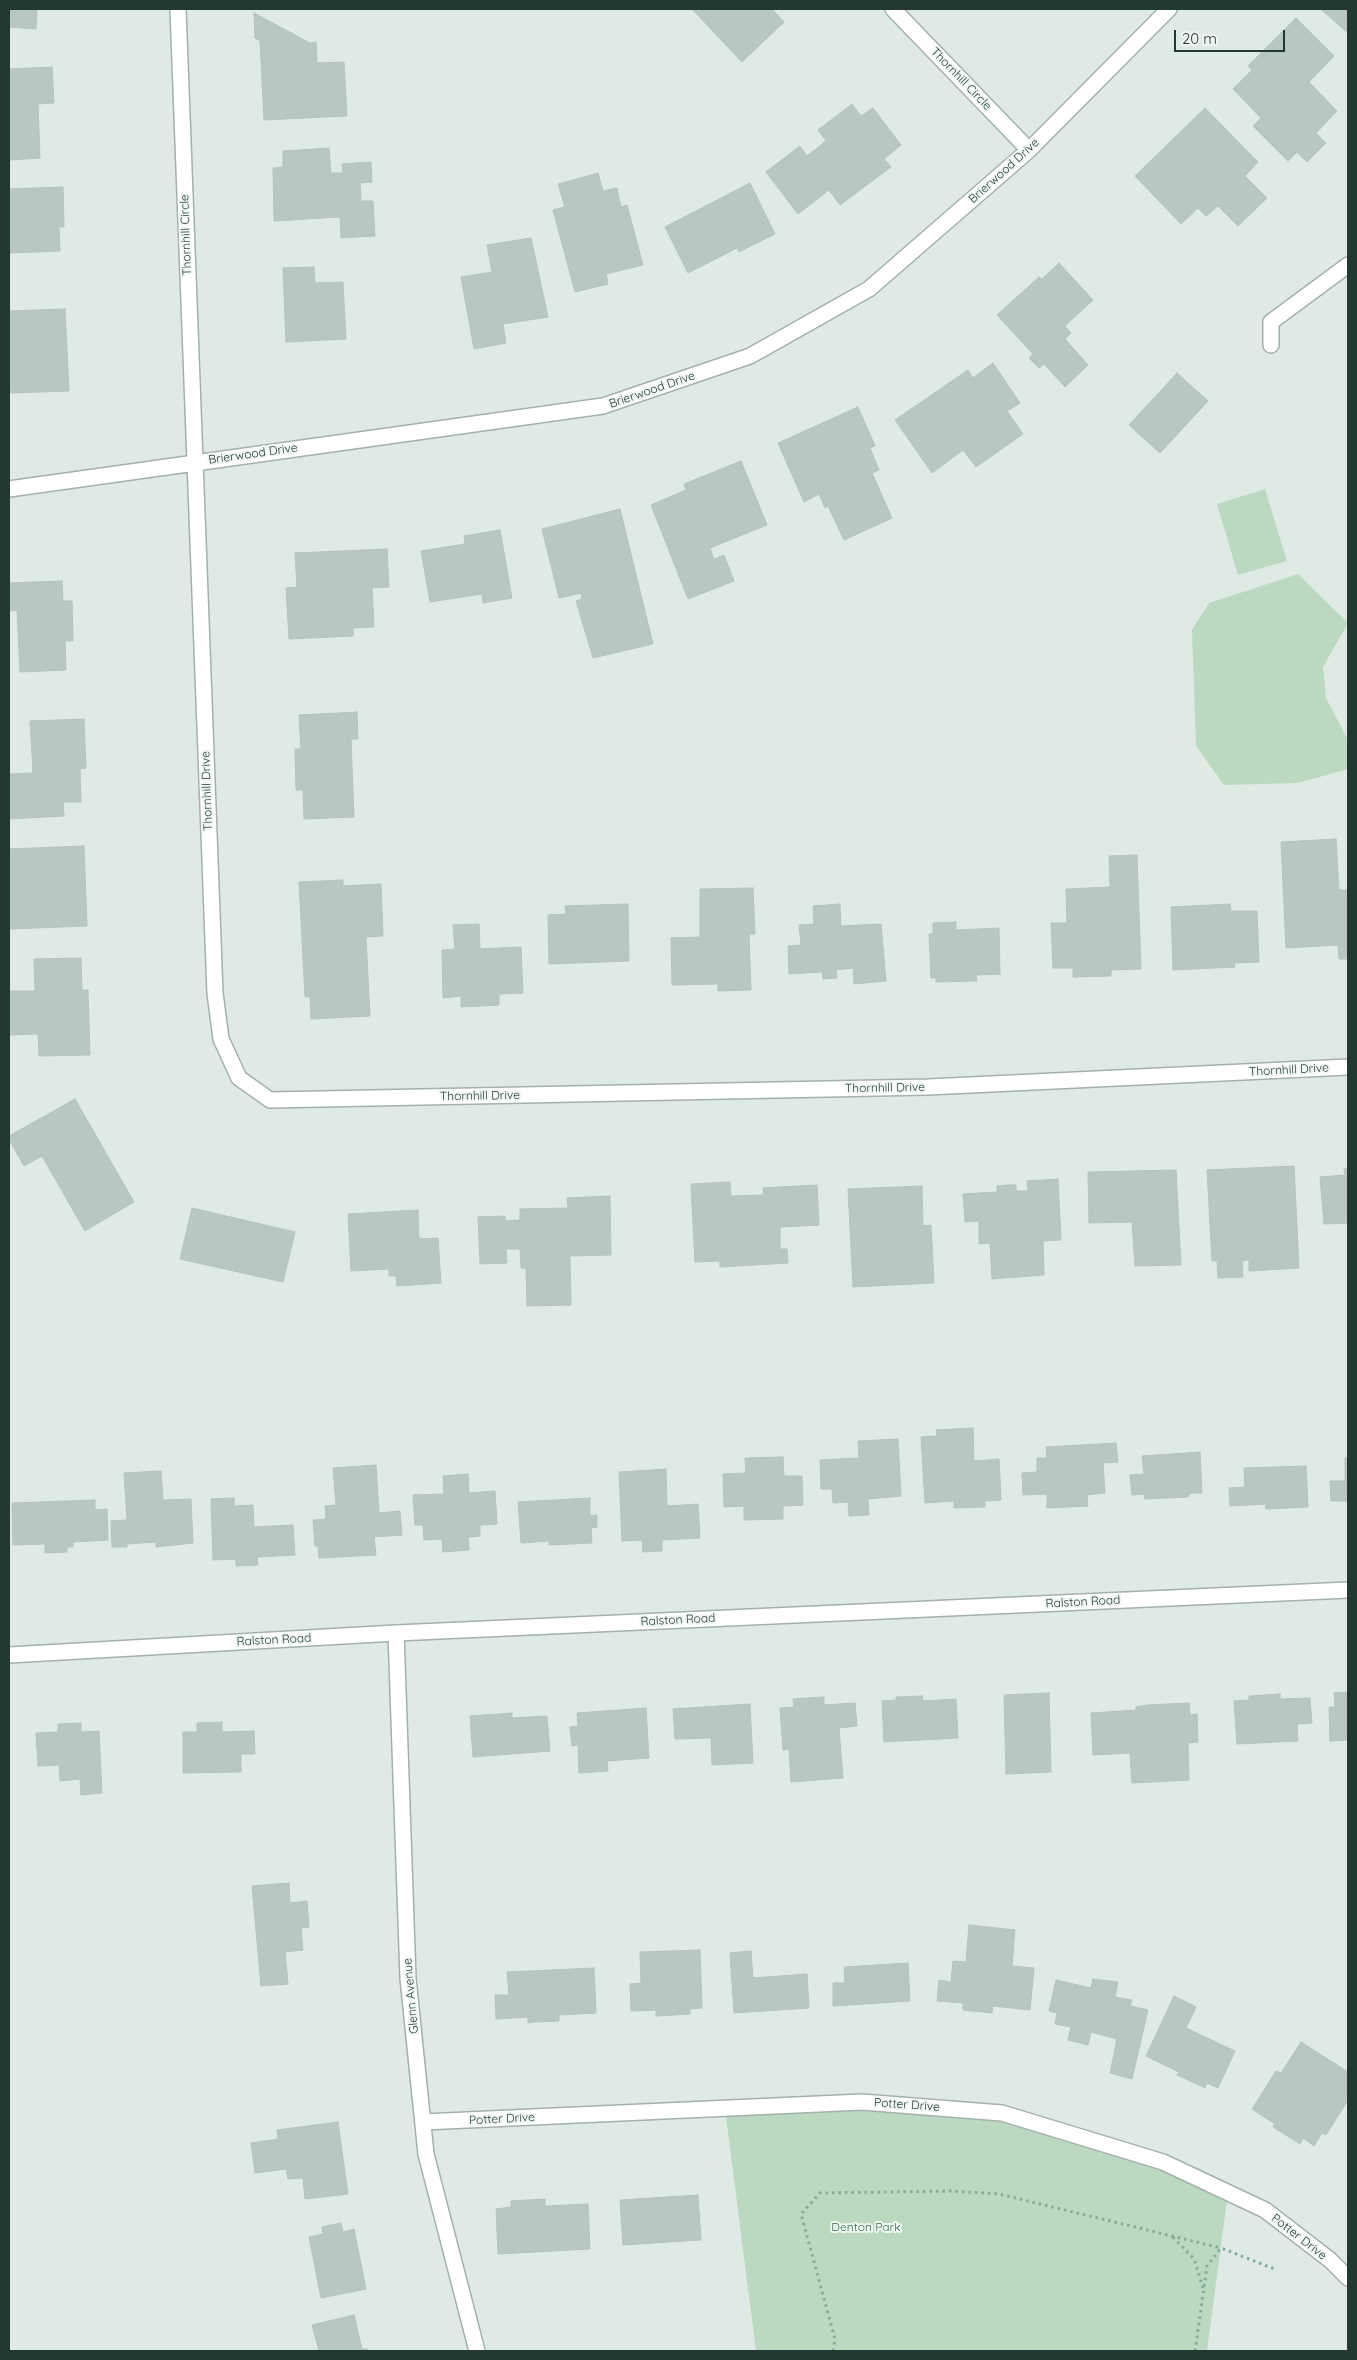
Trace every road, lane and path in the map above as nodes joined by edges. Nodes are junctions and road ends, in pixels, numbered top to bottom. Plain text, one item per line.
1 (178, 9) edge
2 (893, 9) edge
3 (1169, 9) edge
4 (1029, 150) junction
5 (1348, 265) edge
6 (1271, 345) dead end
7 (194, 462) junction
8 (9, 489) edge
9 (1348, 1067) edge
10 (1348, 1590) edge
11 (396, 1633) junction
12 (9, 1655) edge
13 (423, 2122) junction
14 (1172, 2236) junction
15 (1221, 2248) junction
16 (1277, 2270) dead end
17 (1348, 2278) edge
18 (1204, 2290) junction
19 (477, 2351) edge
20 (833, 2351) edge
21 (1194, 2351) edge

1 - 7 street, Thornhill Circle
2 - 4 street, Thornhill Circle
3 - 4 street, Brierwood Drive
4 - 7 street, Brierwood Drive
5 - 6 street
7 - 8 street, Brierwood Drive
7 - 9 street, Thornhill Drive
10 - 11 street, Ralston Road
11 - 12 street, Ralston Road
11 - 13 street, Glenn Avenue
13 - 17 street, Potter Drive
13 - 19 street, Glenn Avenue
14 - 15 path
14 - 18 path
14 - 20 path
15 - 16 path
15 - 18 path
18 - 21 path

